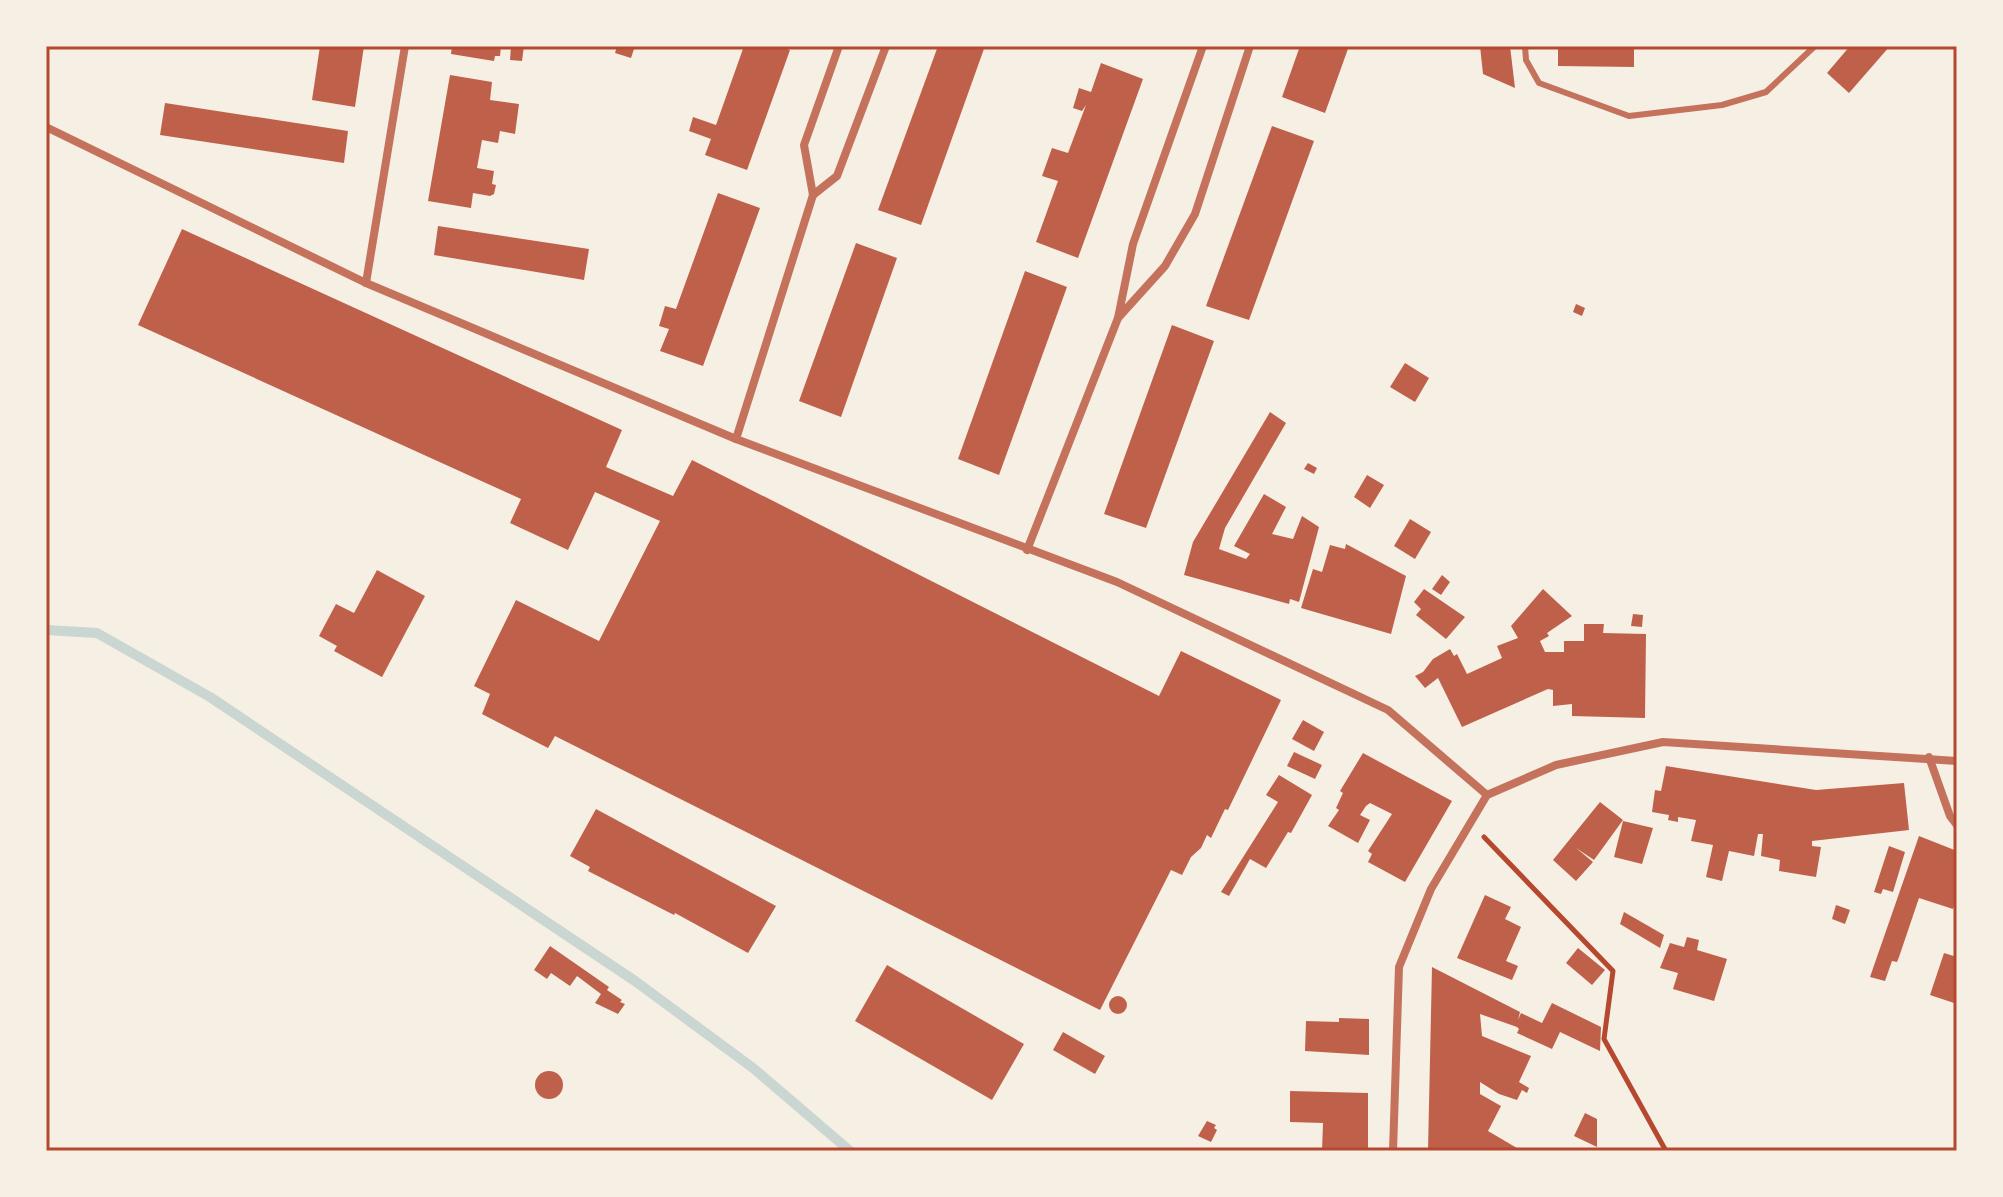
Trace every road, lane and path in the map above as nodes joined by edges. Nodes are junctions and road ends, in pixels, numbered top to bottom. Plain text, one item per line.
1 (405, 46) edge
2 (839, 46) edge
3 (886, 46) edge
4 (1203, 46) edge
5 (1250, 46) edge
6 (1525, 46) edge
7 (1811, 47) edge
8 (46, 127) edge
9 (813, 195) junction
10 (366, 283) junction
11 (1118, 318) junction
12 (736, 439) junction
13 (1027, 550) junction
14 (1929, 757) junction
15 (1957, 761) edge
16 (1487, 795) junction
17 (1471, 823) junction
18 (1957, 825) edge
19 (1393, 1151) edge
20 (1666, 1151) edge

1 - 10 street
2 - 9 street
3 - 9 street
4 - 11 street
5 - 11 street
6 - 7 lane
8 - 10 street
9 - 12 street
10 - 12 street
11 - 13 street
12 - 13 street
13 - 16 street
14 - 15 street
14 - 16 street
14 - 18 street
16 - 17 street
17 - 19 street
17 - 20 path

